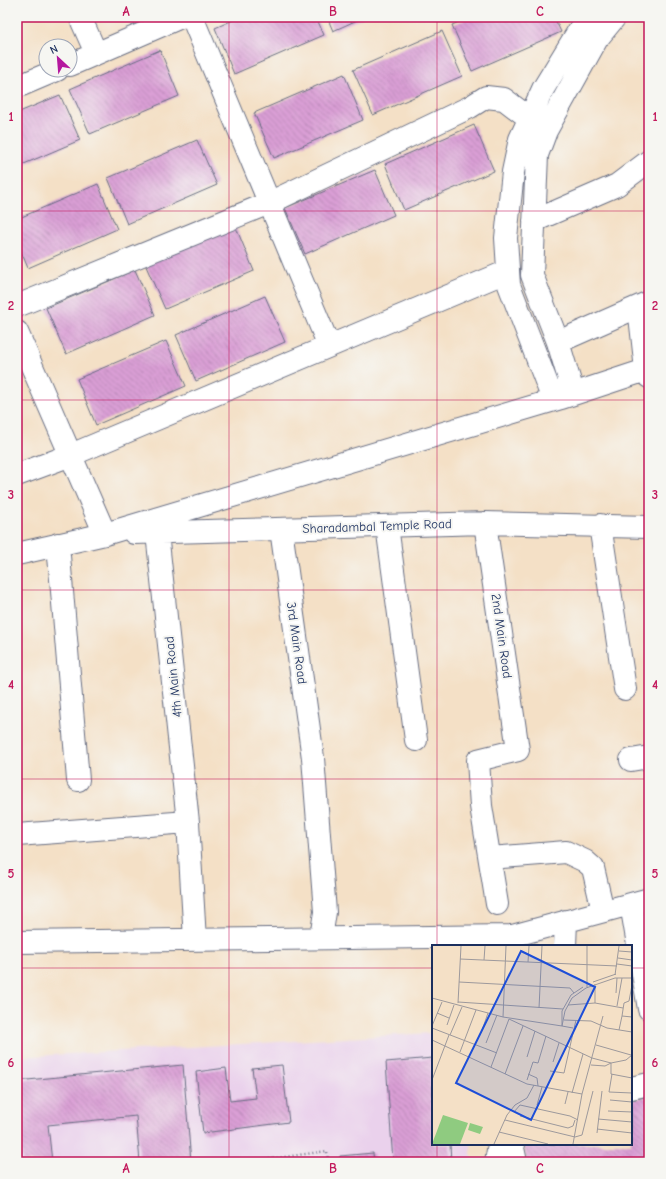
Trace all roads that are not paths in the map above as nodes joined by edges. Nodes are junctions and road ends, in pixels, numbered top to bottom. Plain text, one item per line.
1 (80, 17) edge
2 (181, 17) edge
3 (192, 17) edge
4 (586, 18) edge
5 (609, 25) edge
6 (96, 54) junction
7 (78, 61) edge
8 (38, 78) edge
9 (17, 87) edge
10 (529, 118) junction
11 (649, 160) edge
12 (269, 203) junction
13 (534, 221) junction
14 (508, 272) junction
15 (644, 304) edge
16 (17, 306) edge
17 (17, 332) edge
18 (558, 342) junction
19 (329, 346) junction
20 (647, 374) edge
21 (562, 398) junction
22 (70, 455) junction
23 (17, 475) edge
24 (486, 523) junction
25 (600, 525) junction
26 (387, 526) junction
27 (649, 527) edge
28 (281, 529) junction
29 (157, 533) junction
30 (105, 534) junction
31 (58, 544) junction
32 (17, 554) edge
33 (625, 689) dead end
34 (416, 740) dead end
35 (78, 780) dead end
36 (188, 822) junction
37 (17, 835) edge
38 (490, 858) junction
39 (640, 902) edge
40 (498, 904) dead end
41 (603, 911) junction
42 (566, 921) junction
43 (321, 938) junction
44 (195, 940) junction
45 (17, 942) edge
46 (565, 945) edge
47 (649, 1009) edge
48 (649, 1084) edge
49 (632, 1088) edge
50 (499, 1145) edge
51 (514, 1145) edge
52 (496, 1162) edge
53 (516, 1162) edge

1 - 6 street
2 - 6 street
3 - 12 street
4 - 5 street
4 - 10 street
5 - 13 street
6 - 7 street
8 - 9 street
10 - 12 street
10 - 14 street
11 - 13 street
12 - 16 street
12 - 19 street
13 - 18 street
14 - 19 street
14 - 21 street
15 - 18 street
15 - 20 street
17 - 22 street
18 - 21 street
19 - 22 street
20 - 21 street
21 - 30 street
22 - 23 street
22 - 30 street
24 - 25 street, Sharadambal Temple Road
24 - 26 street, Sharadambal Temple Road
24 - 38 street, 2nd Main Road
25 - 27 street, Sharadambal Temple Road
25 - 33 street
26 - 28 street, Sharadambal Temple Road
26 - 34 street
28 - 29 street, Sharadambal Temple Road
28 - 43 street, 3rd Main Road
29 - 30 street, Sharadambal Temple Road
29 - 36 street, 4th Main Road
30 - 31 street
31 - 32 street
31 - 35 street
36 - 37 street
36 - 44 street, 4th Main Road
38 - 40 street
38 - 41 street
39 - 41 street
39 - 47 street
41 - 42 street
42 - 43 street
42 - 46 street
43 - 44 street
44 - 45 street
48 - 49 street
50 - 52 street
51 - 53 street

